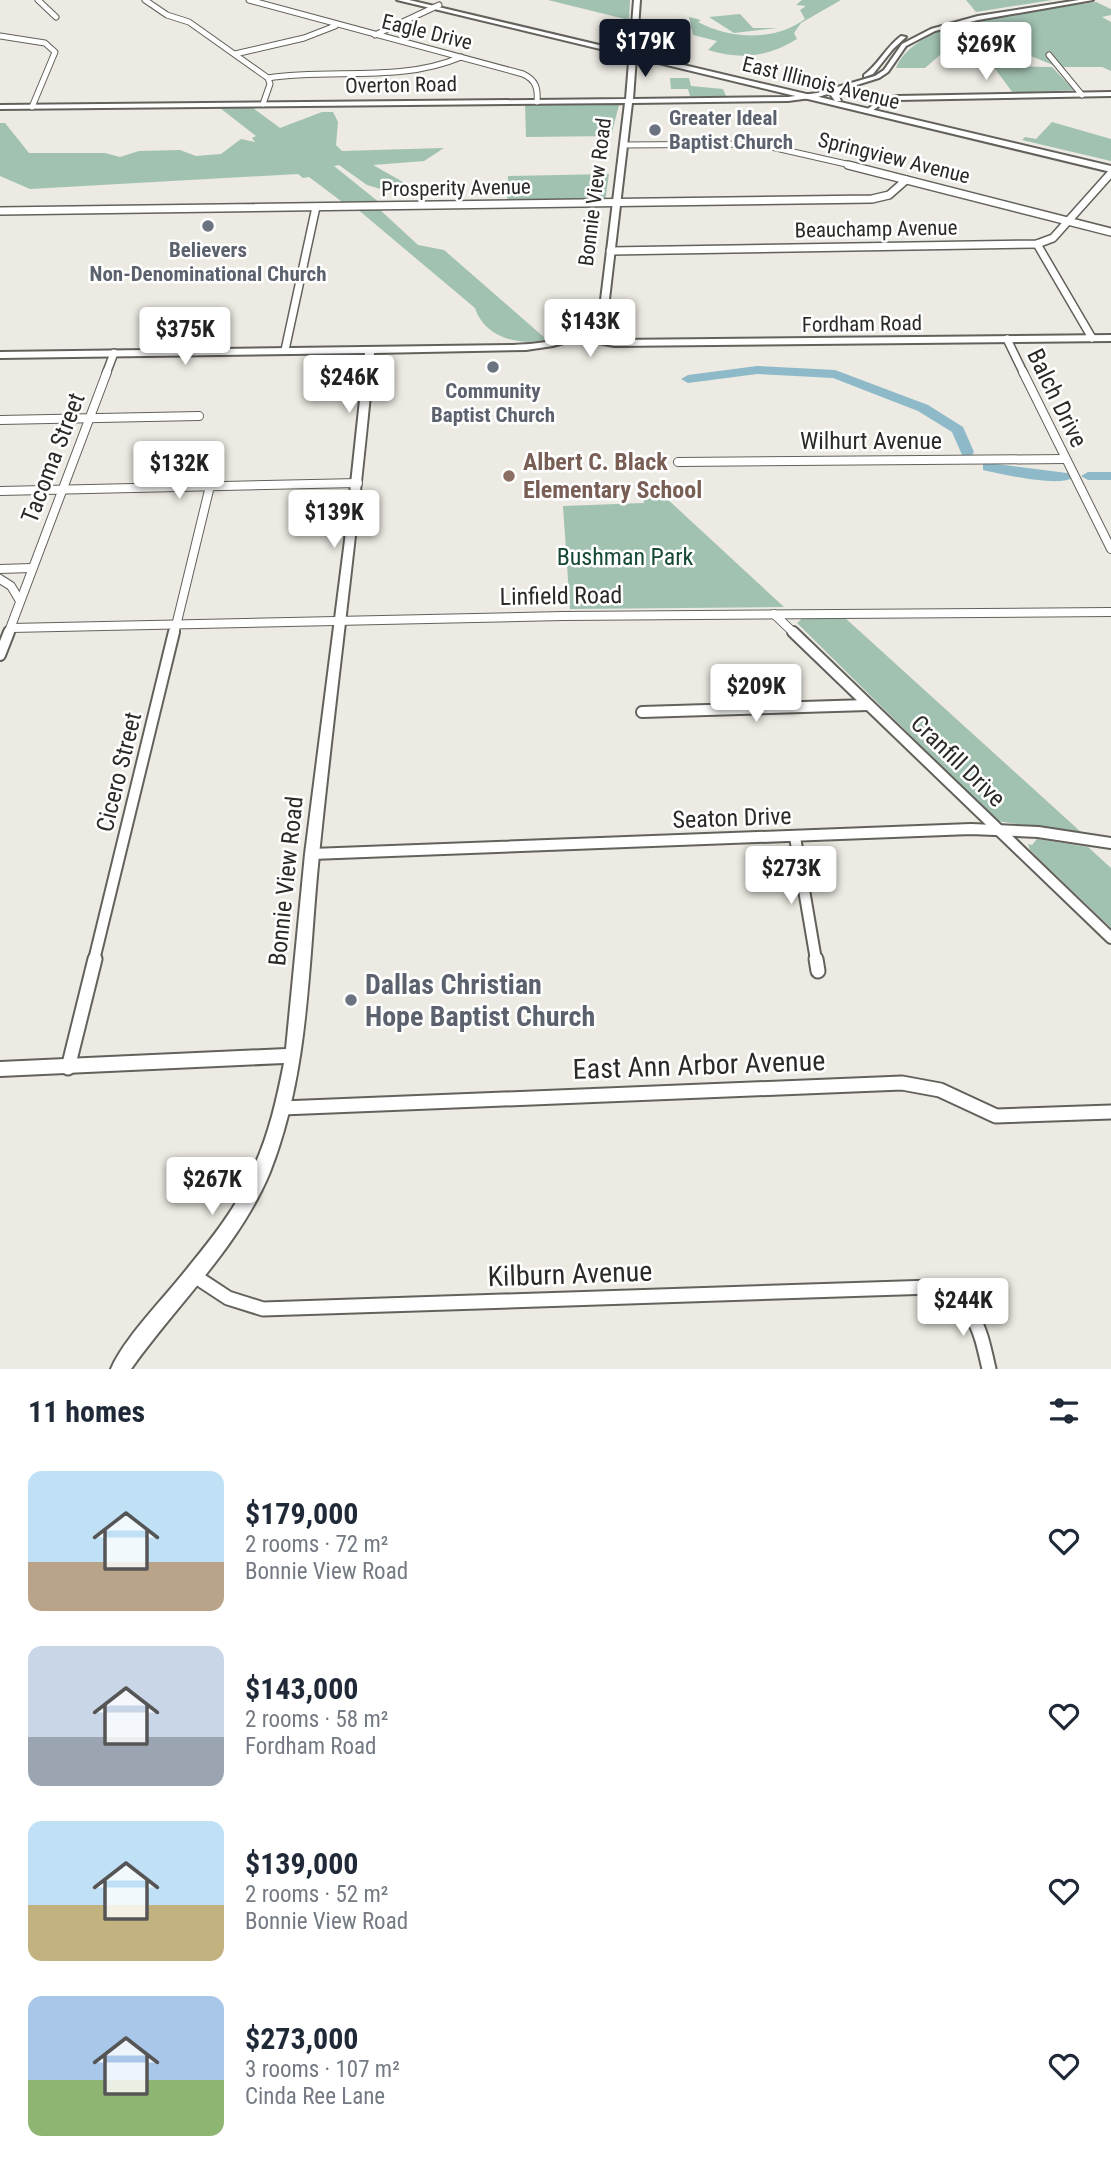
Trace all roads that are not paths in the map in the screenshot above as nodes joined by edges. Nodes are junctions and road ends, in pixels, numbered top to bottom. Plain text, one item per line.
1 (38, 0) edge
2 (145, 0) edge
3 (249, 0) edge
4 (400, 0) edge
5 (418, 0) edge
6 (637, 0) edge
7 (1066, 0) edge
8 (1090, 0) edge
9 (436, 6) junction
10 (56, 17) dead end
11 (335, 25) junction
12 (925, 27) junction
13 (933, 30) junction
14 (547, 33) junction
15 (374, 35) junction
16 (0, 36) edge
17 (634, 50) junction
18 (235, 54) junction
19 (1049, 55) dead end
20 (461, 57) junction
21 (655, 60) junction
22 (633, 66) junction
23 (874, 72) junction
24 (883, 74) junction
25 (728, 75) junction
26 (268, 78) junction
27 (810, 94) junction
28 (1111, 94) edge
29 (837, 95) junction
30 (1082, 95) junction
31 (629, 100) junction
32 (537, 102) junction
33 (263, 104) junction
34 (0, 107) edge
35 (32, 107) junction
36 (870, 110) junction
37 (623, 145) junction
38 (1111, 163) edge
39 (1111, 171) edge
40 (906, 180) junction
41 (616, 202) junction
42 (316, 207) junction
43 (0, 211) edge
44 (1070, 221) junction
45 (1111, 232) edge
46 (1037, 244) junction
47 (610, 251) junction
48 (573, 338) junction
49 (1092, 338) junction
50 (1111, 338) edge
51 (1007, 340) junction
52 (285, 350) junction
53 (393, 350) junction
54 (370, 351) junction
55 (114, 353) junction
56 (0, 355) edge
57 (368, 369) junction
58 (199, 416) dead end
59 (90, 419) junction
60 (0, 420) edge
61 (1065, 459) junction
62 (678, 462) dead end
63 (358, 483) junction
64 (210, 486) junction
65 (63, 490) junction
66 (0, 491) edge
67 (1111, 549) edge
68 (31, 568) junction
69 (0, 569) edge
70 (0, 579) edge
71 (20, 601) junction
72 (1111, 612) edge
73 (774, 614) junction
74 (342, 620) junction
75 (177, 624) junction
76 (11, 628) junction
77 (0, 654) edge
78 (869, 705) junction
79 (642, 712) dead end
80 (1000, 830) junction
81 (795, 836) junction
82 (1111, 843) edge
83 (312, 854) junction
84 (1111, 938) edge
85 (818, 971) dead end
86 (293, 1056) junction
87 (68, 1068) junction
88 (0, 1069) edge
89 (282, 1108) junction
90 (1111, 1112) edge
91 (192, 1274) junction
92 (120, 1369) edge
93 (989, 1369) edge

1 - 10 street
2 - 18 street
3 - 11 street, Eagle Drive
4 - 9 main road, East Illinois Avenue
5 - 9 main road, East Illinois Avenue
6 - 17 street, Bonnie View Road
7 - 12 street
8 - 13 street
9 - 14 main road, East Illinois Avenue
9 - 15 street
11 - 15 street, Eagle Drive
11 - 18 street
12 - 13 street
12 - 23 street
13 - 24 street
14 - 17 main road, East Illinois Avenue
14 - 17 main road, East Illinois Avenue
15 - 20 street, Eagle Drive
16 - 35 street
17 - 21 main road, East Illinois Avenue
17 - 22 street, Bonnie View Road
17 - 25 main road, East Illinois Avenue
18 - 26 street
19 - 30 street
20 - 26 street
20 - 32 street, Eagle Drive
21 - 22 main road
21 - 25 main road, East Illinois Avenue
22 - 31 street, Bonnie View Road
23 - 24 street
23 - 27 street, Overton Road
24 - 29 street
25 - 27 main road, East Illinois Avenue
26 - 33 street
27 - 29 main road, East Illinois Avenue
27 - 31 street, Overton Road
27 - 36 main road, East Illinois Avenue
28 - 30 street
29 - 36 main road, East Illinois Avenue
30 - 36 street
31 - 32 street, Overton Road
31 - 37 street, Bonnie View Road
32 - 33 street, Overton Road
33 - 35 street, Overton Road
34 - 35 street, Overton Road
36 - 38 main road, East Illinois Avenue
36 - 39 main road, East Illinois Avenue
37 - 40 street, Springview Avenue
37 - 41 street, Bonnie View Road
39 - 44 street
40 - 41 street, Prosperity Avenue
40 - 44 street, Springview Avenue
41 - 42 street, Prosperity Avenue
41 - 47 street, Bonnie View Road
42 - 43 street, Prosperity Avenue
42 - 52 street
44 - 45 street, Springview Avenue
44 - 46 street
46 - 47 street, Beauchamp Avenue
46 - 49 street
47 - 48 street, Bonnie View Road
48 - 51 street, Fordham Road
48 - 53 street, Fordham Road
49 - 50 street, Fordham Road
49 - 51 street, Fordham Road
51 - 61 street, Balch Drive
52 - 54 street, Fordham Road
52 - 55 street, Fordham Road
53 - 54 street, Fordham Road
53 - 57 street
54 - 57 street, Bonnie View Road
55 - 56 street, Fordham Road
55 - 59 street, Tacoma Street
57 - 63 street, Bonnie View Road
58 - 59 street
59 - 60 street
59 - 65 street, Tacoma Street
61 - 62 street, Wilhurt Avenue
61 - 67 street, Balch Drive
63 - 64 street
63 - 74 street, Bonnie View Road
64 - 65 street
64 - 75 street, Cicero Street
65 - 66 street
65 - 68 street, Tacoma Street
68 - 69 street
68 - 71 street, Tacoma Street
70 - 71 street
71 - 76 street, Tacoma Street
72 - 73 street, Linfield Road
73 - 74 street, Linfield Road
73 - 78 street, Cranfill Drive
74 - 75 street, Linfield Road
74 - 83 street, Bonnie View Road
75 - 76 street, Linfield Road
75 - 87 street, Cicero Street
76 - 77 street, Tacoma Street
78 - 79 street
78 - 80 street, Cranfill Drive
80 - 81 street, Seaton Drive
80 - 82 street, Seaton Drive
80 - 84 street, Cranfill Drive
81 - 83 street, Seaton Drive
81 - 85 street
83 - 86 street, Bonnie View Road
86 - 87 street
86 - 89 street, Bonnie View Road
87 - 88 street
89 - 90 street, East Ann Arbor Avenue
89 - 91 street, Bonnie View Road
91 - 92 street, Bonnie View Road
91 - 93 street, Kilburn Avenue

